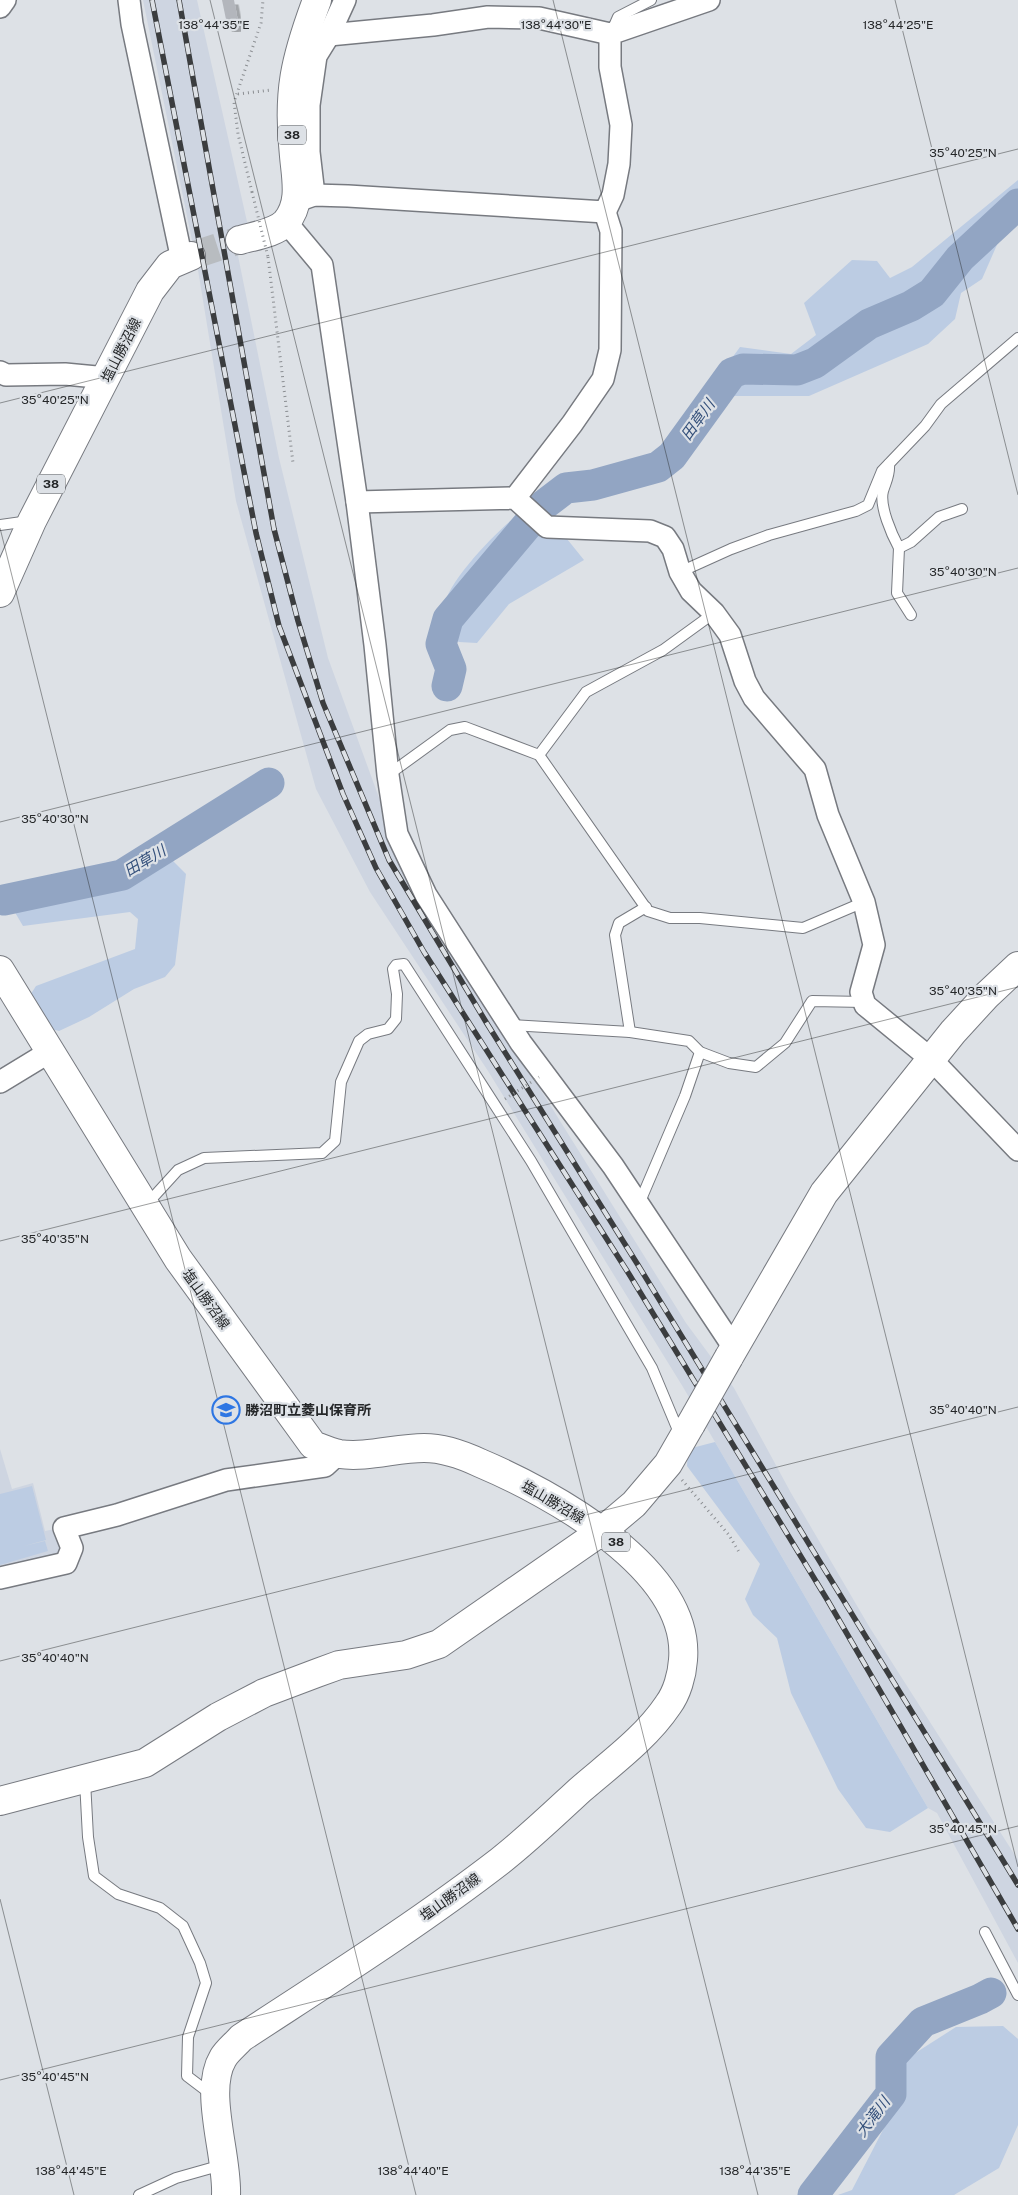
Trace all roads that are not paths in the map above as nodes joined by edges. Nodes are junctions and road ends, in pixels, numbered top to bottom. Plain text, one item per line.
1 (5, 0) edge
2 (130, 0) edge
3 (317, 0) edge
4 (345, 0) edge
5 (651, 0) edge
6 (709, 0) edge
7 (0, 7) edge
8 (610, 34) junction
9 (329, 35) junction
10 (299, 206) junction
11 (605, 212) junction
12 (240, 240) tunnel mouth
13 (187, 258) joint
14 (1018, 338) edge
15 (0, 372) edge
16 (107, 378) junction
17 (889, 464) junction
18 (516, 498) junction
19 (357, 502) junction
20 (962, 509) dead end
21 (32, 521) junction
22 (0, 525) edge
23 (899, 548) junction
24 (680, 572) junction
25 (0, 593) edge
26 (714, 613) junction
27 (911, 615) dead end
28 (539, 754) junction
29 (388, 775) junction
30 (864, 902) junction
31 (646, 907) junction
32 (1018, 966) edge
33 (0, 970) edge
34 (864, 1002) junction
35 (511, 1024) junction
36 (630, 1032) junction
37 (51, 1050) junction
38 (700, 1052) junction
39 (931, 1059) junction
40 (0, 1082) edge
41 (1018, 1150) edge
42 (639, 1204) junction
43 (146, 1205) junction
44 (732, 1352) junction
45 (687, 1432) junction
46 (338, 1454) junction
47 (602, 1531) junction
48 (0, 1578) edge
49 (85, 1780) junction
50 (1, 1798) edge
51 (984, 1932) dead end
52 (1018, 1995) edge
53 (215, 2096) junction
54 (225, 2165) junction
55 (139, 2195) edge
56 (226, 2195) edge

1 - 7 street
2 - 13 street
3 - 10 main road, 38
4 - 9 street
5 - 8 lane
6 - 8 street
8 - 9 street
8 - 11 street
9 - 10 street
10 - 11 street
10 - 12 main road
10 - 19 street
11 - 18 street
13 - 16 main road, 塩山勝沼線 / 38
14 - 17 lane
15 - 16 street
16 - 21 main road, 塩山勝沼線 / 38
17 - 23 lane
17 - 24 lane
18 - 19 street
18 - 24 street
19 - 29 street
20 - 23 lane
21 - 22 lane
21 - 25 main road, 塩山勝沼線 / 38
23 - 27 lane
24 - 26 street
26 - 28 lane
26 - 30 street
28 - 29 lane
28 - 31 lane
29 - 35 street
30 - 31 lane
30 - 34 street
31 - 36 lane
32 - 39 main road
33 - 37 main road, 塩山勝沼線 / 38
34 - 38 lane
34 - 39 street
35 - 36 lane
35 - 42 street
36 - 38 lane
37 - 40 street
37 - 43 main road, 塩山勝沼線 / 38
38 - 42 lane
39 - 41 street
39 - 44 main road
42 - 44 street
43 - 45 lane
43 - 46 main road, 塩山勝沼線 / 38
44 - 45 main road, bridge
45 - 47 main road
46 - 47 main road, 塩山勝沼線 / 38
46 - 48 street
47 - 49 main road
47 - 53 main road, 塩山勝沼線 / 38
49 - 50 main road
49 - 53 lane
51 - 52 lane
53 - 54 main road, 塩山勝沼線 / 38
54 - 55 lane
54 - 56 main road, 塩山勝沼線 / 38

